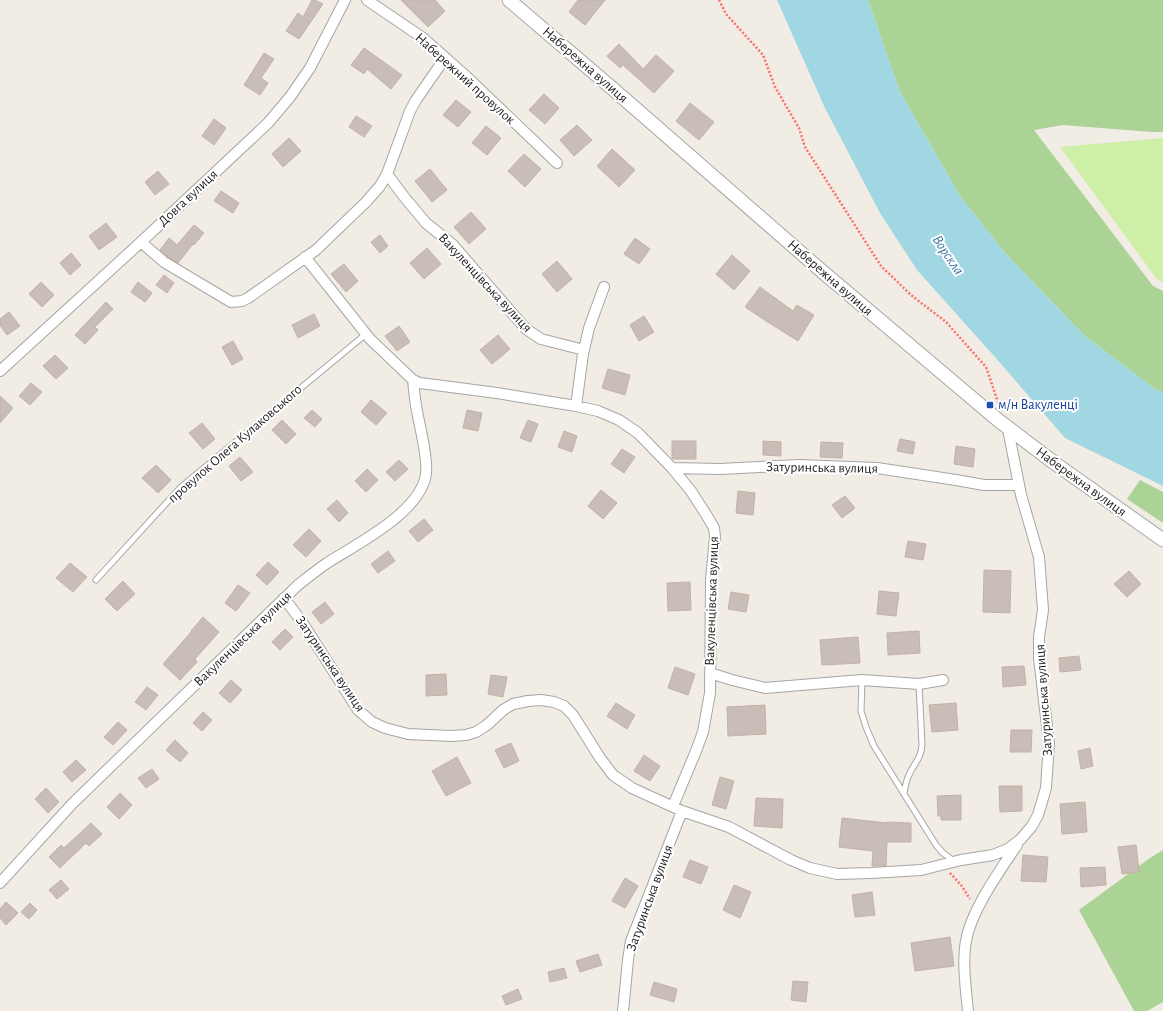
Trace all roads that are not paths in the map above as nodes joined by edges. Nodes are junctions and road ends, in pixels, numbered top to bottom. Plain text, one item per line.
1 (345, 0) edge
2 (367, 0) edge
3 (509, 0) edge
4 (445, 58) junction
5 (557, 163) dead end
6 (387, 174) junction
7 (141, 242) junction
8 (305, 258) junction
9 (604, 287) dead end
10 (366, 334) junction
11 (584, 350) junction
12 (0, 371) edge
13 (413, 380) junction
14 (576, 406) junction
15 (1008, 429) junction
16 (672, 468) junction
17 (1019, 485) junction
18 (1163, 540) edge
19 (96, 580) dead end
20 (284, 598) junction
21 (710, 673) junction
22 (862, 680) junction
23 (943, 680) dead end
24 (919, 684) junction
25 (904, 794) junction
26 (677, 808) junction
27 (1021, 839) junction
28 (956, 862) junction
29 (0, 883) edge
30 (623, 1011) edge
31 (968, 1011) edge

1 - 7 street, Довга вулиця
2 - 4 street, Набережний провулок
3 - 15 street, Набережна вулиця
4 - 5 street, Набережний провулок
4 - 6 street
6 - 8 street
6 - 11 street, Вакуленцівська вулиця
7 - 8 street
7 - 12 street, Довга вулиця
8 - 10 street
9 - 11 street
10 - 13 street
10 - 19 lane, провулок Олега Кулаковського
11 - 14 street
13 - 14 street, Вакуленцівська вулиця
13 - 20 street, Вакуленцівська вулиця
14 - 16 street, Вакуленцівська вулиця
15 - 17 street, Затуринська вулиця
15 - 18 street, Набережна вулиця
16 - 17 street, Затуринська вулиця
16 - 21 street, Вакуленцівська вулиця
17 - 27 street, Затуринська вулиця
20 - 26 street, Затуринська вулиця
20 - 29 street, Вакуленцівська вулиця
21 - 22 street
21 - 26 street, Вакуленцівська вулиця
22 - 24 street
22 - 25 lane
23 - 24 street
24 - 25 lane
25 - 28 lane
26 - 28 street, Затуринська вулиця
26 - 30 street, Затуринська вулиця
27 - 28 street, Затуринська вулиця
27 - 31 street, Затуринська вулиця

